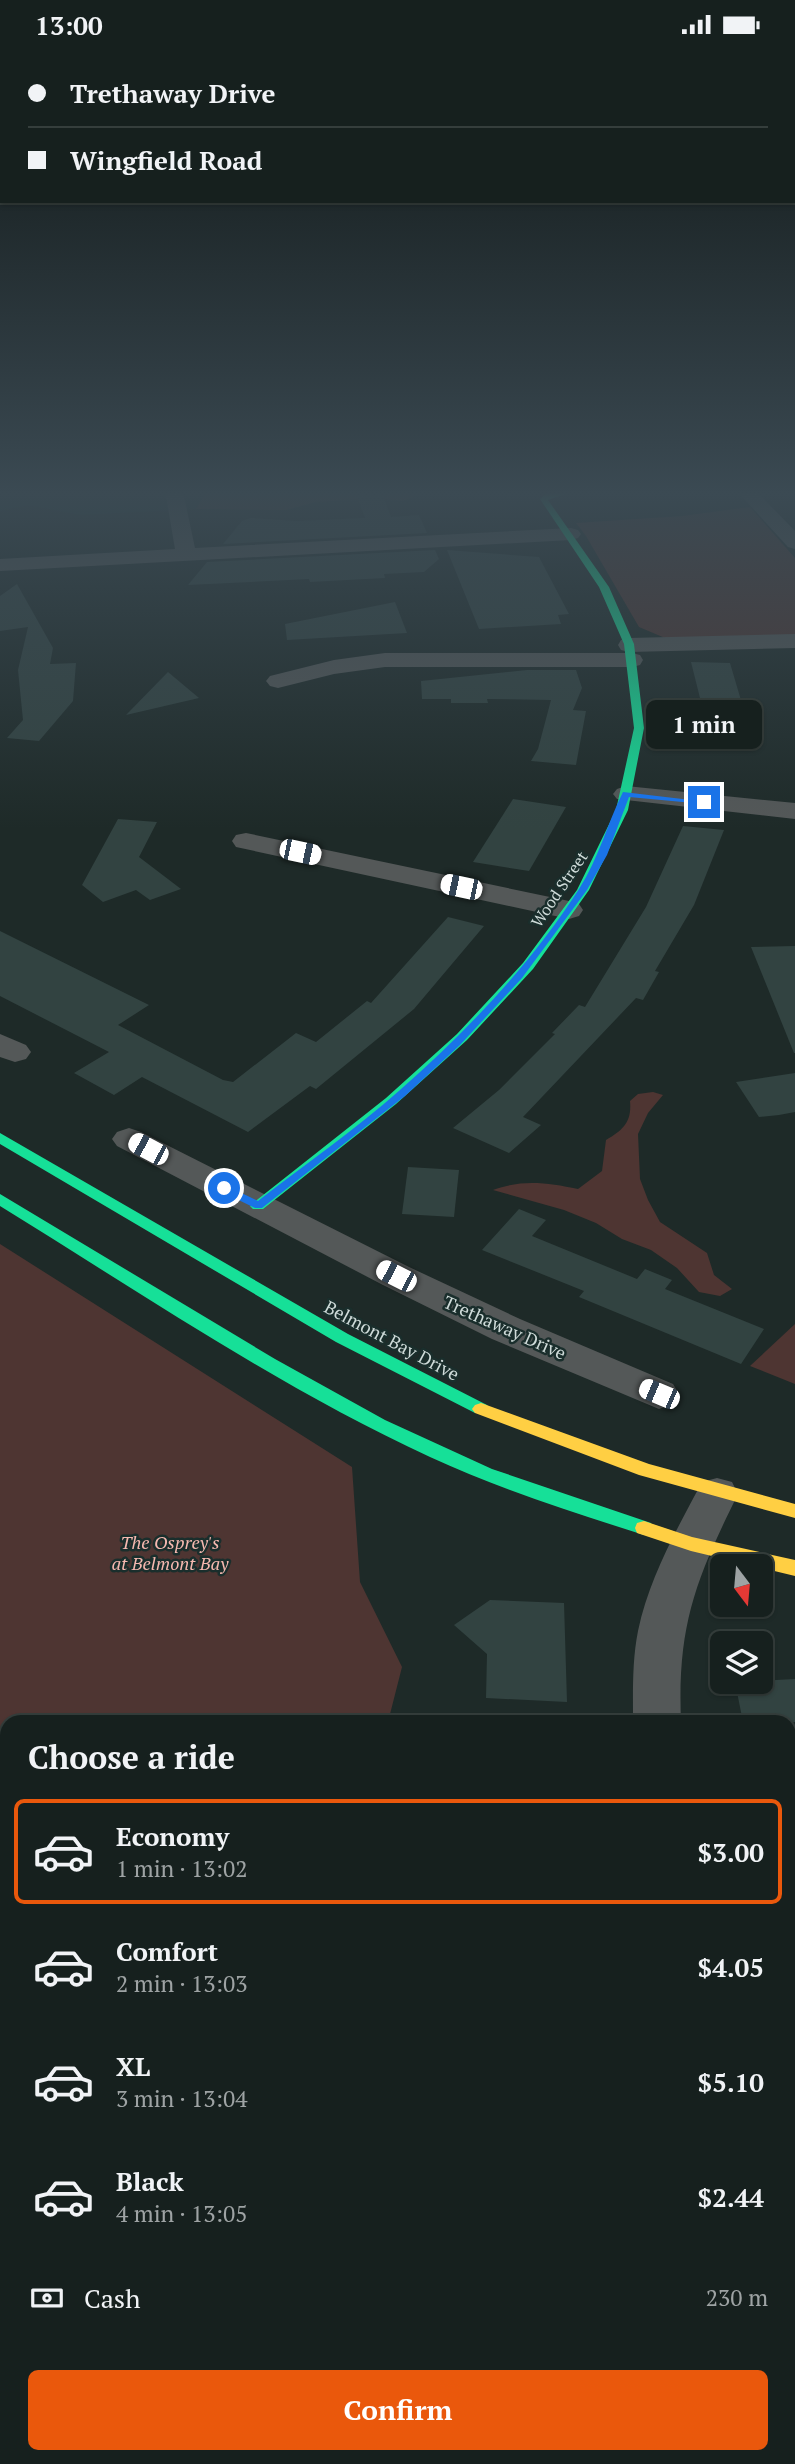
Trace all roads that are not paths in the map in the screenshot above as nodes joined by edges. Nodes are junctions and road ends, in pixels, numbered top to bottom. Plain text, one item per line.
1 (611, 604) edge
2 (795, 641) edge
3 (631, 652) junction
4 (278, 681) dead end
5 (626, 794) junction
6 (795, 811) edge
7 (246, 841) dead end
8 (569, 910) junction
9 (0, 1138) edge
10 (129, 1139) dead end
11 (0, 1199) edge
12 (258, 1206) junction
13 (659, 1394) dead end
14 (717, 1494) junction
15 (795, 1511) edge
16 (691, 1544) junction
17 (795, 1568) edge
18 (657, 1715) edge

1 - 3 street, Wood Street
2 - 3 street
3 - 4 street
3 - 5 street, Wood Street
5 - 6 street
5 - 8 street, Wood Street
7 - 8 street
8 - 12 street, Wood Street
9 - 14 street, Belmont Bay Drive
10 - 12 street, Trethaway Drive
11 - 16 street
12 - 13 street, Trethaway Drive
14 - 15 street, Belmont Bay Drive
14 - 16 street
16 - 17 street
16 - 18 street

